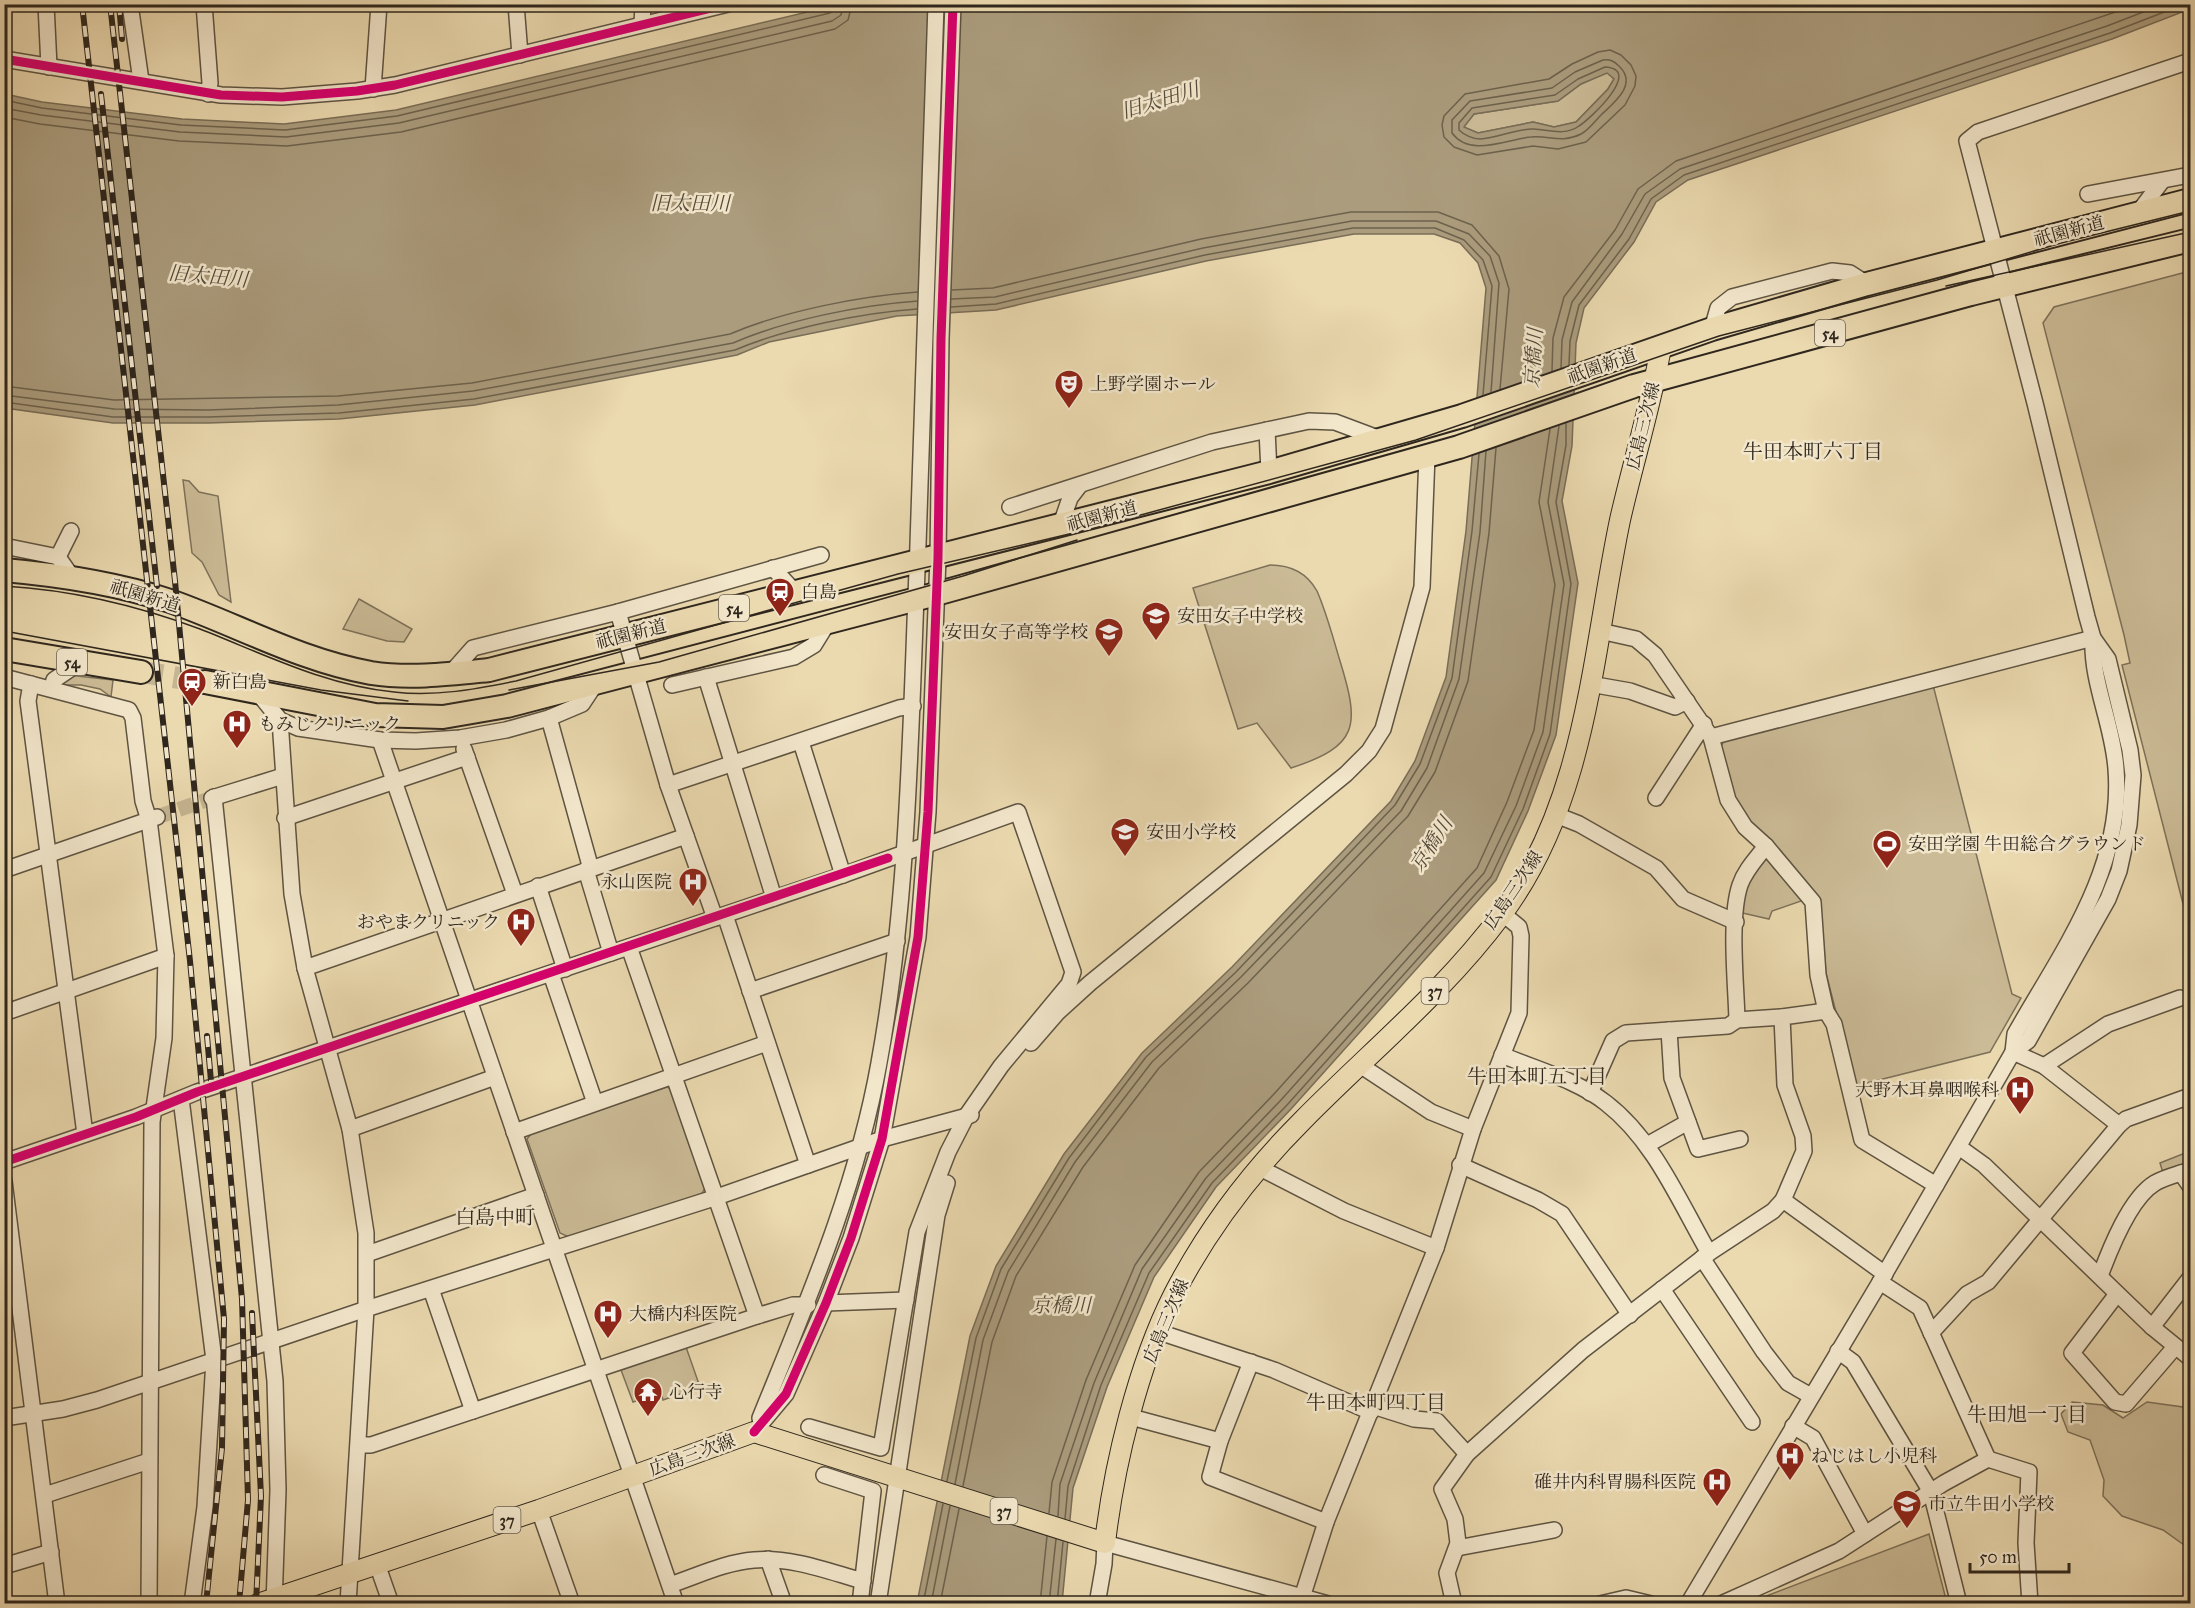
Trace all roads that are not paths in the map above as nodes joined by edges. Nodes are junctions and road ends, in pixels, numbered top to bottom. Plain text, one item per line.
1 (46, 4) edge
2 (130, 4) edge
3 (204, 4) edge
4 (379, 4) edge
5 (516, 4) edge
6 (644, 4) edge
7 (728, 4) edge
8 (936, 4) edge
9 (953, 4) edge
10 (642, 24) junction
11 (520, 55) junction
12 (4, 59) edge
13 (2190, 62) edge
14 (49, 67) junction
15 (141, 81) junction
16 (373, 89) junction
17 (208, 94) junction
18 (2190, 175) edge
19 (2162, 182) junction
20 (2088, 194) dead end
21 (2190, 200) edge
22 (2138, 213) junction
23 (2190, 240) edge
24 (1995, 251) junction
25 (2004, 285) junction
26 (1660, 347) junction
27 (1655, 381) junction
28 (1267, 430) junction
29 (1383, 440) junction
30 (1427, 455) junction
31 (1269, 472) junction
32 (1080, 485) junction
33 (1010, 507) dead end
34 (1060, 527) junction
35 (71, 531) dead end
36 (4, 546) edge
37 (821, 555) dead end
38 (58, 557) junction
39 (928, 560) junction
40 (773, 568) junction
41 (4, 570) edge
42 (72, 577) junction
43 (795, 592) junction
44 (926, 596) junction
45 (618, 612) junction
46 (830, 619) junction
47 (1600, 632) junction
48 (625, 636) junction
49 (2093, 638) junction
50 (4, 649) edge
51 (79, 663) junction
52 (141, 672) tunnel mouth
53 (636, 673) junction
54 (450, 674) junction
55 (4, 677) edge
56 (706, 677) junction
57 (205, 682) tunnel mouth
58 (596, 683) junction
59 (31, 684) junction
60 (1590, 684) junction
61 (672, 685) dead end
62 (52, 689) junction
63 (258, 693) junction
64 (1687, 701) junction
65 (913, 706) junction
66 (549, 718) junction
67 (280, 720) junction
68 (1707, 730) junction
69 (460, 738) junction
70 (380, 740) junction
71 (801, 742) junction
72 (467, 757) junction
73 (732, 764) junction
74 (283, 776) junction
75 (394, 781) junction
76 (668, 785) junction
77 (1656, 798) dead end
78 (1556, 814) junction
79 (153, 818) junction
80 (285, 818) junction
81 (686, 836) junction
82 (926, 845) junction
83 (1766, 846) junction
84 (905, 852) junction
85 (48, 854) junction
86 (4, 870) edge
87 (588, 870) junction
88 (843, 875) junction
89 (538, 886) junction
90 (515, 894) junction
91 (774, 898) junction
92 (1502, 913) junction
93 (720, 916) junction
94 (441, 919) junction
95 (1736, 922) junction
96 (897, 941) junction
97 (629, 947) junction
98 (611, 953) junction
99 (166, 956) junction
100 (305, 968) junction
101 (558, 972) junction
102 (68, 991) junction
103 (750, 991) junction
104 (2180, 998) dead end
105 (469, 1002) junction
106 (1826, 1011) junction
107 (4, 1013) edge
108 (1782, 1017) junction
109 (1737, 1020) junction
110 (1669, 1030) junction
111 (767, 1043) junction
112 (327, 1050) junction
113 (2013, 1052) junction
114 (1502, 1054) junction
115 (1360, 1065) junction
116 (2044, 1066) junction
117 (674, 1076) junction
118 (245, 1077) junction
119 (495, 1077) junction
120 (1590, 1093) junction
121 (2190, 1096) edge
122 (181, 1099) junction
123 (595, 1103) junction
124 (154, 1110) junction
125 (973, 1115) junction
126 (1688, 1122) junction
127 (2119, 1125) junction
128 (350, 1129) junction
129 (1473, 1129) junction
130 (513, 1132) junction
131 (85, 1134) junction
132 (1740, 1138) dead end
133 (882, 1139) junction
134 (1647, 1145) junction
135 (860, 1147) junction
136 (1959, 1147) junction
137 (4, 1162) edge
138 (808, 1165) junction
139 (1460, 1165) junction
140 (1258, 1167) junction
141 (2186, 1172) edge
142 (4, 1181) edge
143 (1936, 1185) junction
144 (2190, 1186) edge
145 (536, 1195) junction
146 (714, 1198) junction
147 (1783, 1200) junction
148 (2043, 1220) junction
149 (1436, 1248) junction
150 (554, 1249) junction
151 (367, 1254) junction
152 (1705, 1255) junction
153 (2100, 1276) junction
154 (1882, 1278) junction
155 (2190, 1278) edge
156 (431, 1289) junction
157 (1662, 1289) junction
158 (2117, 1294) junction
159 (906, 1300) junction
160 (826, 1303) junction
161 (808, 1305) junction
162 (366, 1309) junction
163 (1630, 1315) junction
164 (757, 1316) junction
165 (2152, 1327) junction
166 (1159, 1332) junction
167 (1931, 1333) junction
168 (271, 1341) junction
169 (2175, 1347) junction
170 (1838, 1351) junction
171 (2190, 1358) edge
172 (214, 1360) junction
173 (1251, 1362) junction
174 (595, 1371) junction
175 (150, 1382) junction
176 (1811, 1396) junction
177 (1372, 1409) junction
178 (473, 1411) junction
179 (34, 1414) junction
180 (1131, 1417) junction
181 (4, 1418) edge
182 (1752, 1422) dead end
183 (1793, 1426) junction
184 (809, 1427) dead end
185 (754, 1432) junction
186 (1220, 1441) junction
187 (359, 1446) junction
188 (1467, 1454) junction
189 (1988, 1460) junction
190 (149, 1461) junction
191 (824, 1475) dead end
192 (633, 1476) junction
193 (896, 1477) junction
194 (1931, 1492) junction
195 (45, 1495) junction
196 (538, 1510) junction
197 (1326, 1522) junction
198 (1554, 1530) dead end
199 (1865, 1534) junction
200 (1096, 1540) junction
201 (1457, 1548) junction
202 (51, 1552) junction
203 (768, 1559) junction
204 (377, 1564) junction
205 (4, 1566) edge
206 (349, 1573) junction
207 (863, 1581) junction
208 (670, 1585) junction
209 (1301, 1600) edge
210 (269, 1602) edge
211 (57, 1604) edge
212 (149, 1604) edge
213 (192, 1604) edge
214 (348, 1604) edge
215 (391, 1604) edge
216 (572, 1604) edge
217 (676, 1604) edge
218 (784, 1604) edge
219 (860, 1604) edge
220 (878, 1604) edge
221 (1097, 1604) edge
222 (1328, 1604) edge
223 (1454, 1604) edge
224 (1600, 1604) edge
225 (1651, 1604) edge
226 (1688, 1604) edge
227 (1721, 1604) edge
228 (1959, 1604) edge
229 (2030, 1604) edge

1 - 14 street
2 - 15 street
3 - 17 street
4 - 16 street
5 - 11 street
6 - 10 street
7 - 10 street
8 - 39 street
9 - 39 street
10 - 11 street
11 - 16 street
12 - 14 street
13 - 24 street
14 - 15 street
15 - 17 street
16 - 17 street
18 - 19 street
19 - 20 street
19 - 22 street
21 - 22 highway, 祇園新道 / 54
22 - 24 highway, 祇園新道 / 54
23 - 25 highway, 祇園新道 / 54
24 - 25 street
24 - 26 highway, 祇園新道 / 54
25 - 27 highway, 祇園新道 / 54
25 - 49 street
26 - 27 main road, 広島三次線 / 37
26 - 29 highway, 祇園新道 / 54
27 - 30 highway, 祇園新道 / 54
27 - 47 main road, 広島三次線 / 37
28 - 29 street
28 - 31 street
28 - 32 street
29 - 31 highway, 祇園新道 / 54
30 - 44 highway, 祇園新道 / 54
30 - 125 street
31 - 34 highway, 祇園新道 / 54
32 - 33 street
32 - 34 street
34 - 39 highway, 祇園新道 / 54
35 - 38 street
36 - 38 street
37 - 40 street
38 - 42 street
39 - 43 highway, 祇園新道 / 54
39 - 44 street
40 - 43 street
40 - 45 street
41 - 42 highway, 祇園新道 / 54
42 - 54 highway, 祇園新道 / 54
43 - 48 highway, 祇園新道 / 54
44 - 46 highway, 祇園新道 / 54
44 - 65 street
44 - 82 street
45 - 48 street
45 - 54 street
46 - 53 highway, 祇園新道 / 54
46 - 56 street
47 - 60 main road, 広島三次線 / 37
47 - 64 street
48 - 53 street
48 - 54 highway, 祇園新道 / 54
49 - 68 street
49 - 113 street
50 - 51 highway, 54
51 - 52 highway, 54
51 - 62 street
53 - 58 highway, 祇園新道 / 54
53 - 76 street
55 - 59 street
56 - 61 street
56 - 73 street
57 - 63 highway, 祇園新道 / 54
58 - 63 highway, 祇園新道 / 54
58 - 66 street
59 - 62 street
59 - 85 street
60 - 64 street
60 - 78 main road, 広島三次線 / 37
62 - 79 street
63 - 67 street
64 - 68 street
65 - 71 street
65 - 84 street
66 - 69 street
66 - 87 street
67 - 70 street
67 - 74 street
68 - 77 street
68 - 83 street
69 - 70 street
69 - 72 street
70 - 75 street
71 - 73 street
71 - 88 street
72 - 75 street
72 - 90 street
73 - 76 street
73 - 91 street
74 - 80 street
74 - 118 street
75 - 80 street
75 - 94 street
76 - 81 street
78 - 92 main road, 広島三次線 / 37
78 - 95 street
79 - 85 street
79 - 99 street
80 - 100 street
81 - 87 street
81 - 93 street
82 - 84 street
82 - 125 street
82 - 133 street
83 - 95 street
83 - 106 street
84 - 88 street
84 - 96 street
85 - 86 street
85 - 102 street
87 - 89 street
87 - 98 street
88 - 91 street
89 - 90 street
89 - 101 street
90 - 94 street
91 - 93 street
92 - 114 street
92 - 115 main road, 広島三次線 / 37
93 - 97 street
93 - 103 street
94 - 100 street
94 - 105 street
95 - 109 street
96 - 103 street
96 - 135 street
97 - 98 street
97 - 117 street
98 - 101 street
99 - 102 street
99 - 124 street
100 - 112 street
101 - 105 street
101 - 123 street
102 - 107 street
102 - 131 street
103 - 111 street
104 - 116 street
105 - 112 street
105 - 119 street
106 - 108 street
106 - 143 street
108 - 109 street
108 - 147 street
109 - 110 street
110 - 120 street
110 - 126 street
111 - 117 street
111 - 138 street
112 - 118 street
112 - 128 street
113 - 116 street
113 - 136 street
114 - 120 street
114 - 129 street
115 - 129 street
115 - 140 main road, 広島三次線 / 37
116 - 127 street
117 - 123 street
117 - 146 street
118 - 122 street
118 - 168 street
119 - 128 street
119 - 130 street
120 - 134 street
121 - 127 street
122 - 124 street
122 - 172 street
123 - 130 street
124 - 131 street
124 - 175 street
125 - 133 street
125 - 159 street
125 - 193 street
126 - 132 street
126 - 134 street
127 - 148 street
128 - 151 street
129 - 139 street
130 - 145 street
131 - 137 street
133 - 135 street
133 - 160 street
134 - 152 street
135 - 138 street
135 - 161 street
136 - 143 street
136 - 148 street
138 - 146 street
139 - 149 street
139 - 163 street
140 - 149 street
140 - 166 main road, 広島三次線 / 37
141 - 144 street
141 - 153 street
142 - 179 street
143 - 154 street
145 - 150 street
145 - 151 street
146 - 150 street
146 - 164 street
147 - 152 street
147 - 154 street
148 - 153 street
148 - 167 street
149 - 177 street
150 - 156 street
150 - 174 street
151 - 162 street
152 - 157 street
152 - 176 street
153 - 158 street
154 - 167 street
154 - 170 street
155 - 165 street
156 - 162 street
156 - 178 street
157 - 163 street
157 - 182 street
158 - 165 street
158 - 169 street
159 - 160 street
159 - 184 street
160 - 185 street
161 - 164 street
161 - 185 street
162 - 168 street
162 - 187 street
163 - 188 street
164 - 174 street
165 - 169 street
166 - 173 street
166 - 180 main road, 広島三次線 / 37
167 - 189 street
168 - 172 street
168 - 210 street
169 - 171 street
170 - 176 street
170 - 194 street
172 - 175 street
172 - 213 street
173 - 177 street
173 - 186 street
174 - 178 street
174 - 192 street
175 - 179 street
175 - 190 street
176 - 183 street
177 - 188 street
177 - 197 street
178 - 187 street
179 - 181 street
179 - 195 street
180 - 186 street
180 - 200 main road, 広島三次線 / 37
183 - 199 street
183 - 226 street
185 - 192 main road, 広島三次線 / 37
185 - 193 main road, 広島三次線 / 37
186 - 197 street
187 - 206 street
188 - 201 street
189 - 194 street
189 - 229 street
190 - 195 street
190 - 212 street
191 - 207 street
192 - 196 main road, 広島三次線 / 37
192 - 208 street
193 - 200 main road, 広島三次線 / 37
193 - 220 street
194 - 199 street
194 - 228 street
195 - 202 street
196 - 204 main road, 広島三次線 / 37
196 - 216 street
197 - 209 street
198 - 201 street
199 - 227 street
200 - 209 street
200 - 221 street
201 - 223 street
202 - 205 street
202 - 211 street
203 - 207 street
203 - 208 street
203 - 218 street
204 - 206 main road, 広島三次線 / 37
204 - 215 street
206 - 210 main road, 広島三次線 / 37
206 - 214 street
207 - 219 street
208 - 217 street
209 - 222 street
224 - 225 street

